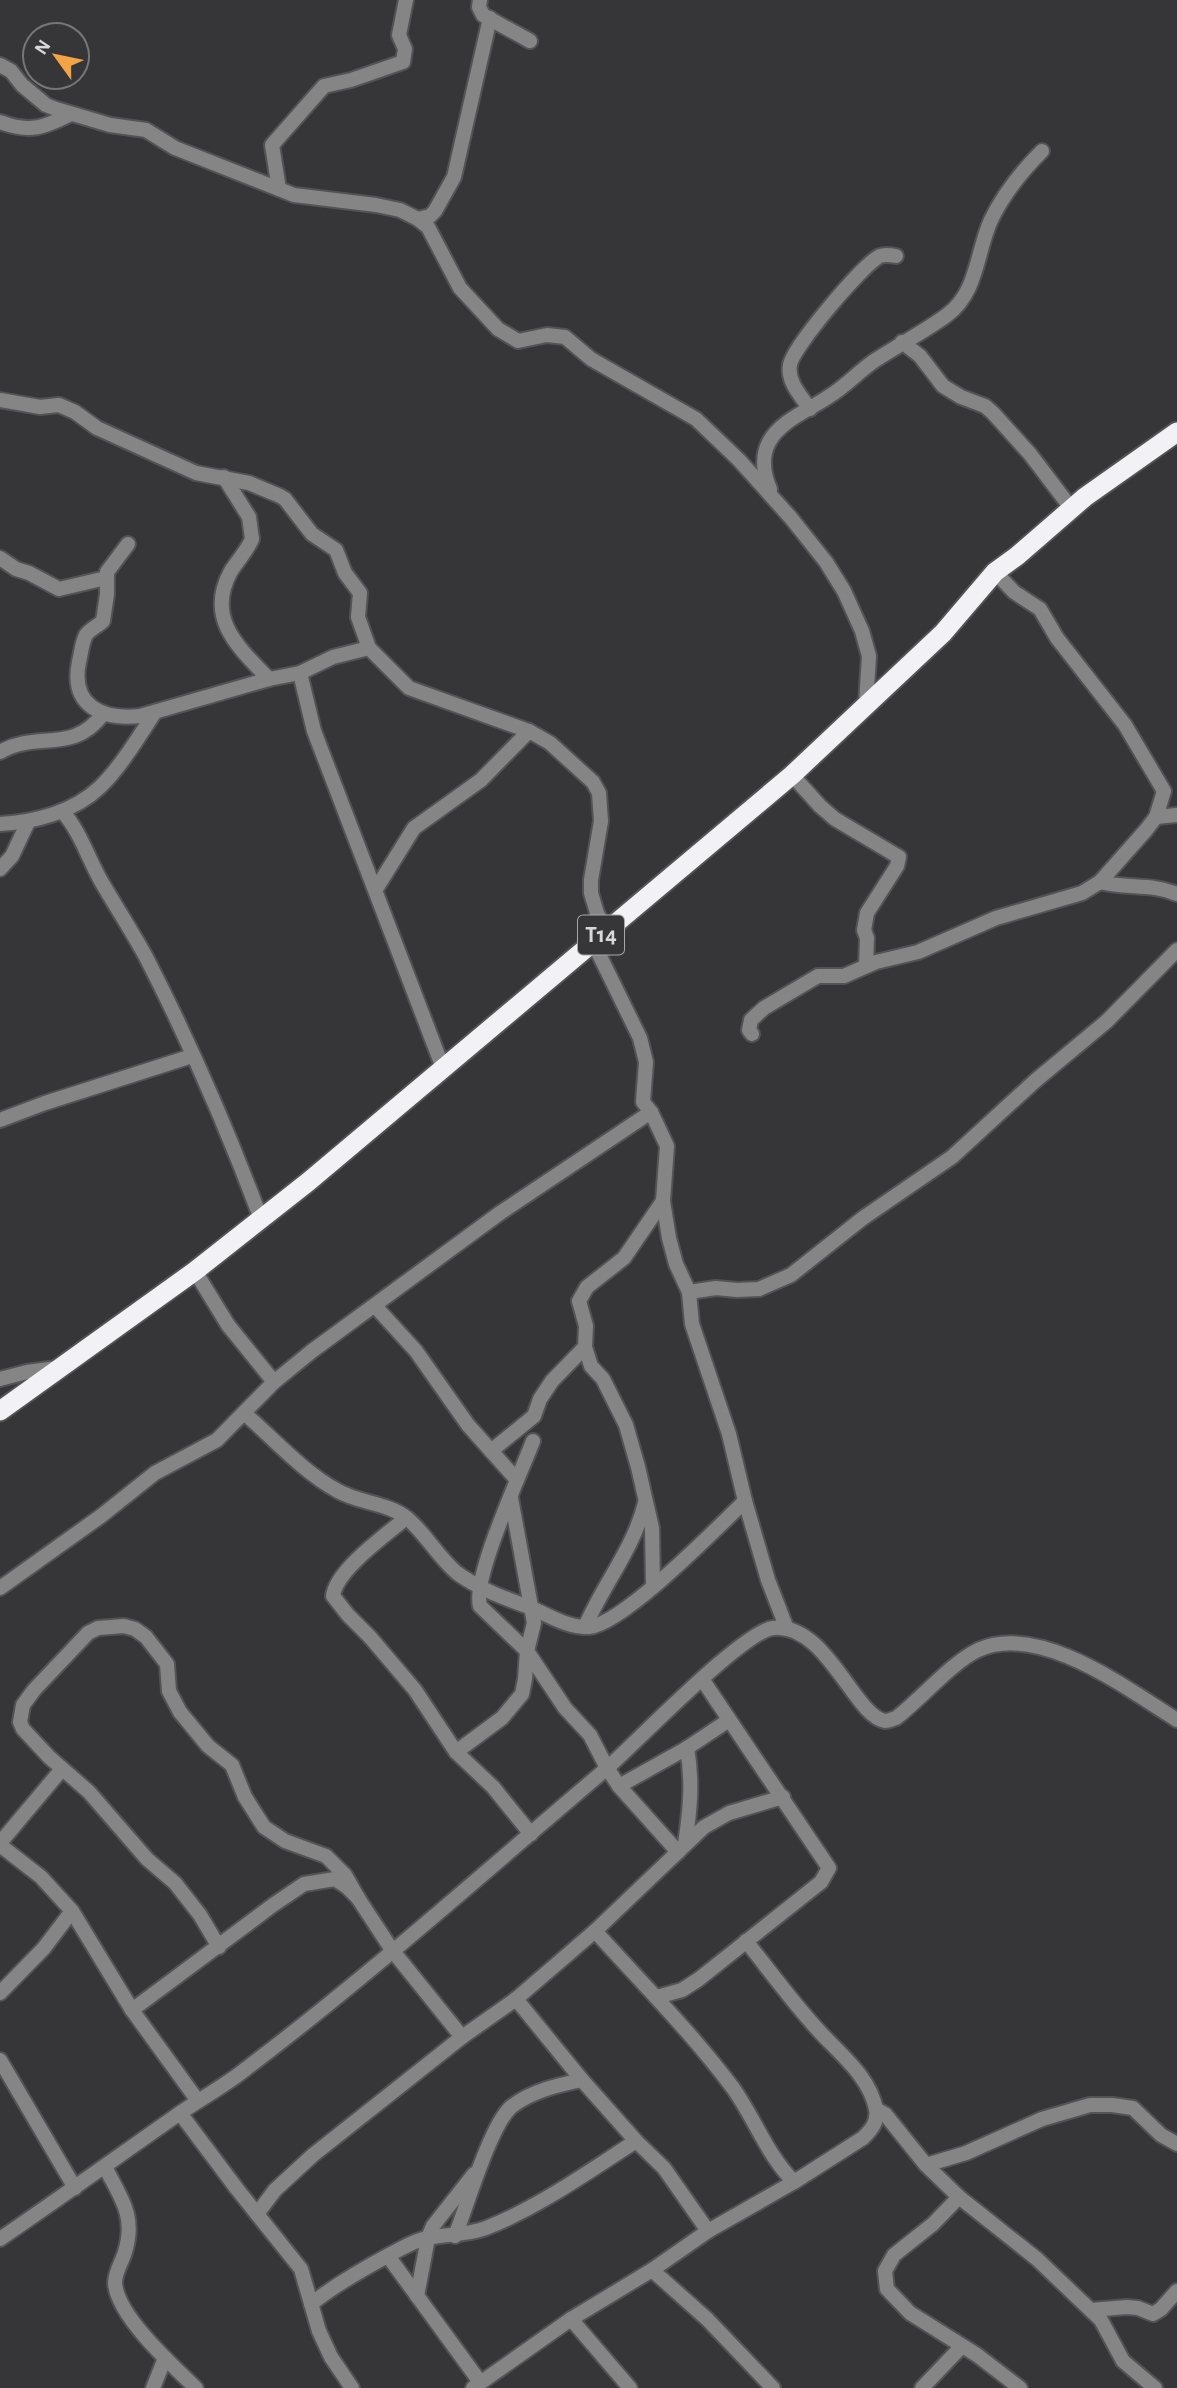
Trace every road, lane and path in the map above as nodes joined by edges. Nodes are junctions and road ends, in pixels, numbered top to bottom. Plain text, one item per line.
1 (406, 0) edge
2 (480, 0) edge
3 (490, 18) junction
4 (530, 41) dead end
5 (0, 65) edge
6 (71, 114) junction
7 (0, 122) edge
8 (1042, 151) dead end
9 (279, 189) junction
10 (418, 219) junction
11 (896, 256) dead end
12 (902, 342) junction
13 (0, 400) edge
14 (810, 409) junction
15 (1177, 432) edge
16 (224, 477) junction
17 (771, 494) junction
18 (1071, 508) junction
19 (128, 544) dead end
20 (0, 558) edge
21 (995, 572) junction
22 (106, 579) junction
23 (369, 648) junction
24 (300, 673) junction
25 (270, 679) junction
26 (866, 704) junction
27 (155, 712) junction
28 (103, 714) junction
29 (530, 731) junction
30 (0, 752) edge
31 (792, 775) junction
32 (1164, 791) junction
33 (1177, 803) edge
34 (62, 811) junction
35 (1177, 815) edge
36 (1156, 817) junction
37 (28, 822) junction
38 (0, 824) edge
39 (0, 869) edge
40 (1100, 882) junction
41 (376, 889) junction
42 (1177, 894) edge
43 (600, 936) junction
44 (1177, 950) edge
45 (866, 966) junction
46 (752, 1034) dead end
47 (192, 1056) junction
48 (443, 1068) junction
49 (651, 1112) junction
50 (0, 1120) edge
51 (663, 1201) junction
52 (261, 1219) junction
53 (194, 1272) junction
54 (689, 1292) junction
55 (375, 1306) junction
56 (585, 1347) junction
57 (61, 1368) junction
58 (0, 1379) edge
59 (274, 1382) junction
60 (0, 1411) edge
61 (244, 1413) junction
62 (533, 1441) dead end
63 (491, 1451) junction
64 (517, 1480) junction
65 (511, 1496) junction
66 (745, 1501) junction
67 (645, 1502) junction
68 (406, 1518) junction
69 (653, 1585) junction
70 (478, 1587) junction
71 (0, 1588) edge
72 (533, 1609) junction
73 (559, 1621) junction
74 (585, 1627) junction
75 (787, 1629) junction
76 (529, 1645) junction
77 (702, 1679) junction
78 (730, 1720) junction
79 (1177, 1720) edge
80 (687, 1748) junction
81 (456, 1752) junction
82 (607, 1768) junction
83 (62, 1769) junction
84 (619, 1786) junction
85 (783, 1797) junction
86 (531, 1834) junction
87 (0, 1844) edge
88 (682, 1848) junction
89 (358, 1898) junction
90 (72, 1911) junction
91 (595, 1931) junction
92 (746, 1941) junction
93 (219, 1947) junction
94 (393, 1950) junction
95 (0, 1993) edge
96 (657, 1997) junction
97 (516, 1999) junction
98 (132, 2010) junction
99 (462, 2037) junction
100 (0, 2060) edge
101 (582, 2080) junction
102 (198, 2101) junction
103 (876, 2109) junction
104 (180, 2113) junction
105 (636, 2141) junction
106 (1177, 2144) edge
107 (926, 2165) junction
108 (106, 2167) junction
109 (480, 2168) junction
110 (794, 2182) junction
111 (75, 2188) junction
112 (959, 2197) junction
113 (257, 2214) junction
114 (708, 2231) junction
115 (455, 2236) junction
116 (428, 2238) junction
117 (0, 2239) edge
118 (388, 2256) junction
119 (652, 2270) junction
120 (1177, 2291) edge
121 (417, 2296) junction
122 (311, 2304) junction
123 (1091, 2310) junction
124 (571, 2319) junction
125 (962, 2346) junction
126 (165, 2358) junction
127 (477, 2385) edge
128 (1151, 2387) edge
129 (153, 2388) edge
130 (196, 2388) edge
131 (352, 2388) edge
132 (630, 2388) edge
133 (773, 2388) edge
134 (922, 2388) edge
135 (1020, 2388) edge

1 - 9 street
2 - 3 street
3 - 4 street
3 - 10 street
5 - 6 street
6 - 7 street
6 - 9 street
8 - 12 street
9 - 10 street
10 - 17 street
11 - 14 street
12 - 14 street
12 - 18 street
13 - 16 street
14 - 17 street
15 - 18 highway, T14
16 - 23 street
16 - 25 street
17 - 26 street
18 - 21 highway, T14
19 - 22 street
20 - 22 street
21 - 26 highway, T14
21 - 32 street
22 - 28 street
23 - 24 street
23 - 29 street
24 - 25 street
24 - 41 street
25 - 27 street
26 - 31 highway, T14
27 - 28 street
27 - 34 street
28 - 30 street
29 - 41 street
29 - 43 street
31 - 43 highway, T14
31 - 45 street
32 - 33 street
32 - 36 street
34 - 37 street
34 - 47 street
35 - 36 street
36 - 40 street
37 - 38 street
37 - 39 street
40 - 42 street
40 - 45 street
41 - 48 street
43 - 48 highway, T14
43 - 49 street
44 - 54 street
45 - 46 street
47 - 50 street
47 - 52 street
48 - 52 highway, T14
49 - 51 street
49 - 55 street
51 - 54 street
51 - 56 street
52 - 53 highway, T14
53 - 57 highway, T14
53 - 59 street
54 - 66 street
55 - 59 street
55 - 63 street
56 - 63 street
56 - 67 street
57 - 58 street
57 - 60 highway, T14
59 - 61 street
61 - 68 street
61 - 71 street
62 - 64 street
63 - 64 street
64 - 65 street
65 - 70 street
65 - 72 street
66 - 69 street
66 - 75 street
67 - 69 street
67 - 74 street
68 - 70 street
68 - 81 street
69 - 74 street
70 - 72 street
70 - 76 street
72 - 73 street
72 - 76 street
73 - 74 street
73 - 76 street
75 - 77 street
75 - 79 street
76 - 81 street
76 - 82 street
77 - 78 street
77 - 82 street
78 - 80 street
78 - 85 street
80 - 84 street
80 - 88 street
81 - 86 street
82 - 84 street
82 - 86 street
83 - 87 street
83 - 89 street
83 - 93 street
84 - 88 street
85 - 88 street
85 - 92 street
86 - 94 street
87 - 90 street
88 - 91 street
89 - 93 street
89 - 94 street
90 - 95 street
90 - 98 street
91 - 96 street
91 - 97 street
92 - 96 street
92 - 103 street
93 - 98 street
94 - 99 street
94 - 102 street
96 - 110 street
97 - 99 street
97 - 101 street
98 - 102 street
99 - 113 street
100 - 111 street
101 - 105 street
101 - 109 street
102 - 104 street
103 - 107 street
103 - 110 street
104 - 108 street
104 - 113 street
105 - 114 street
105 - 115 street
106 - 107 street
107 - 112 street
108 - 111 street
108 - 126 street
109 - 115 street
109 - 116 street
110 - 114 street
111 - 117 street
112 - 123 street
112 - 125 street
113 - 122 street
114 - 119 street
115 - 116 street
116 - 118 street
116 - 121 street
118 - 121 street
118 - 122 street
119 - 124 street
119 - 133 street
120 - 123 street
121 - 127 street
122 - 131 street
123 - 128 street
124 - 127 street
124 - 132 street
125 - 134 street
125 - 135 street
126 - 129 street
126 - 130 street

